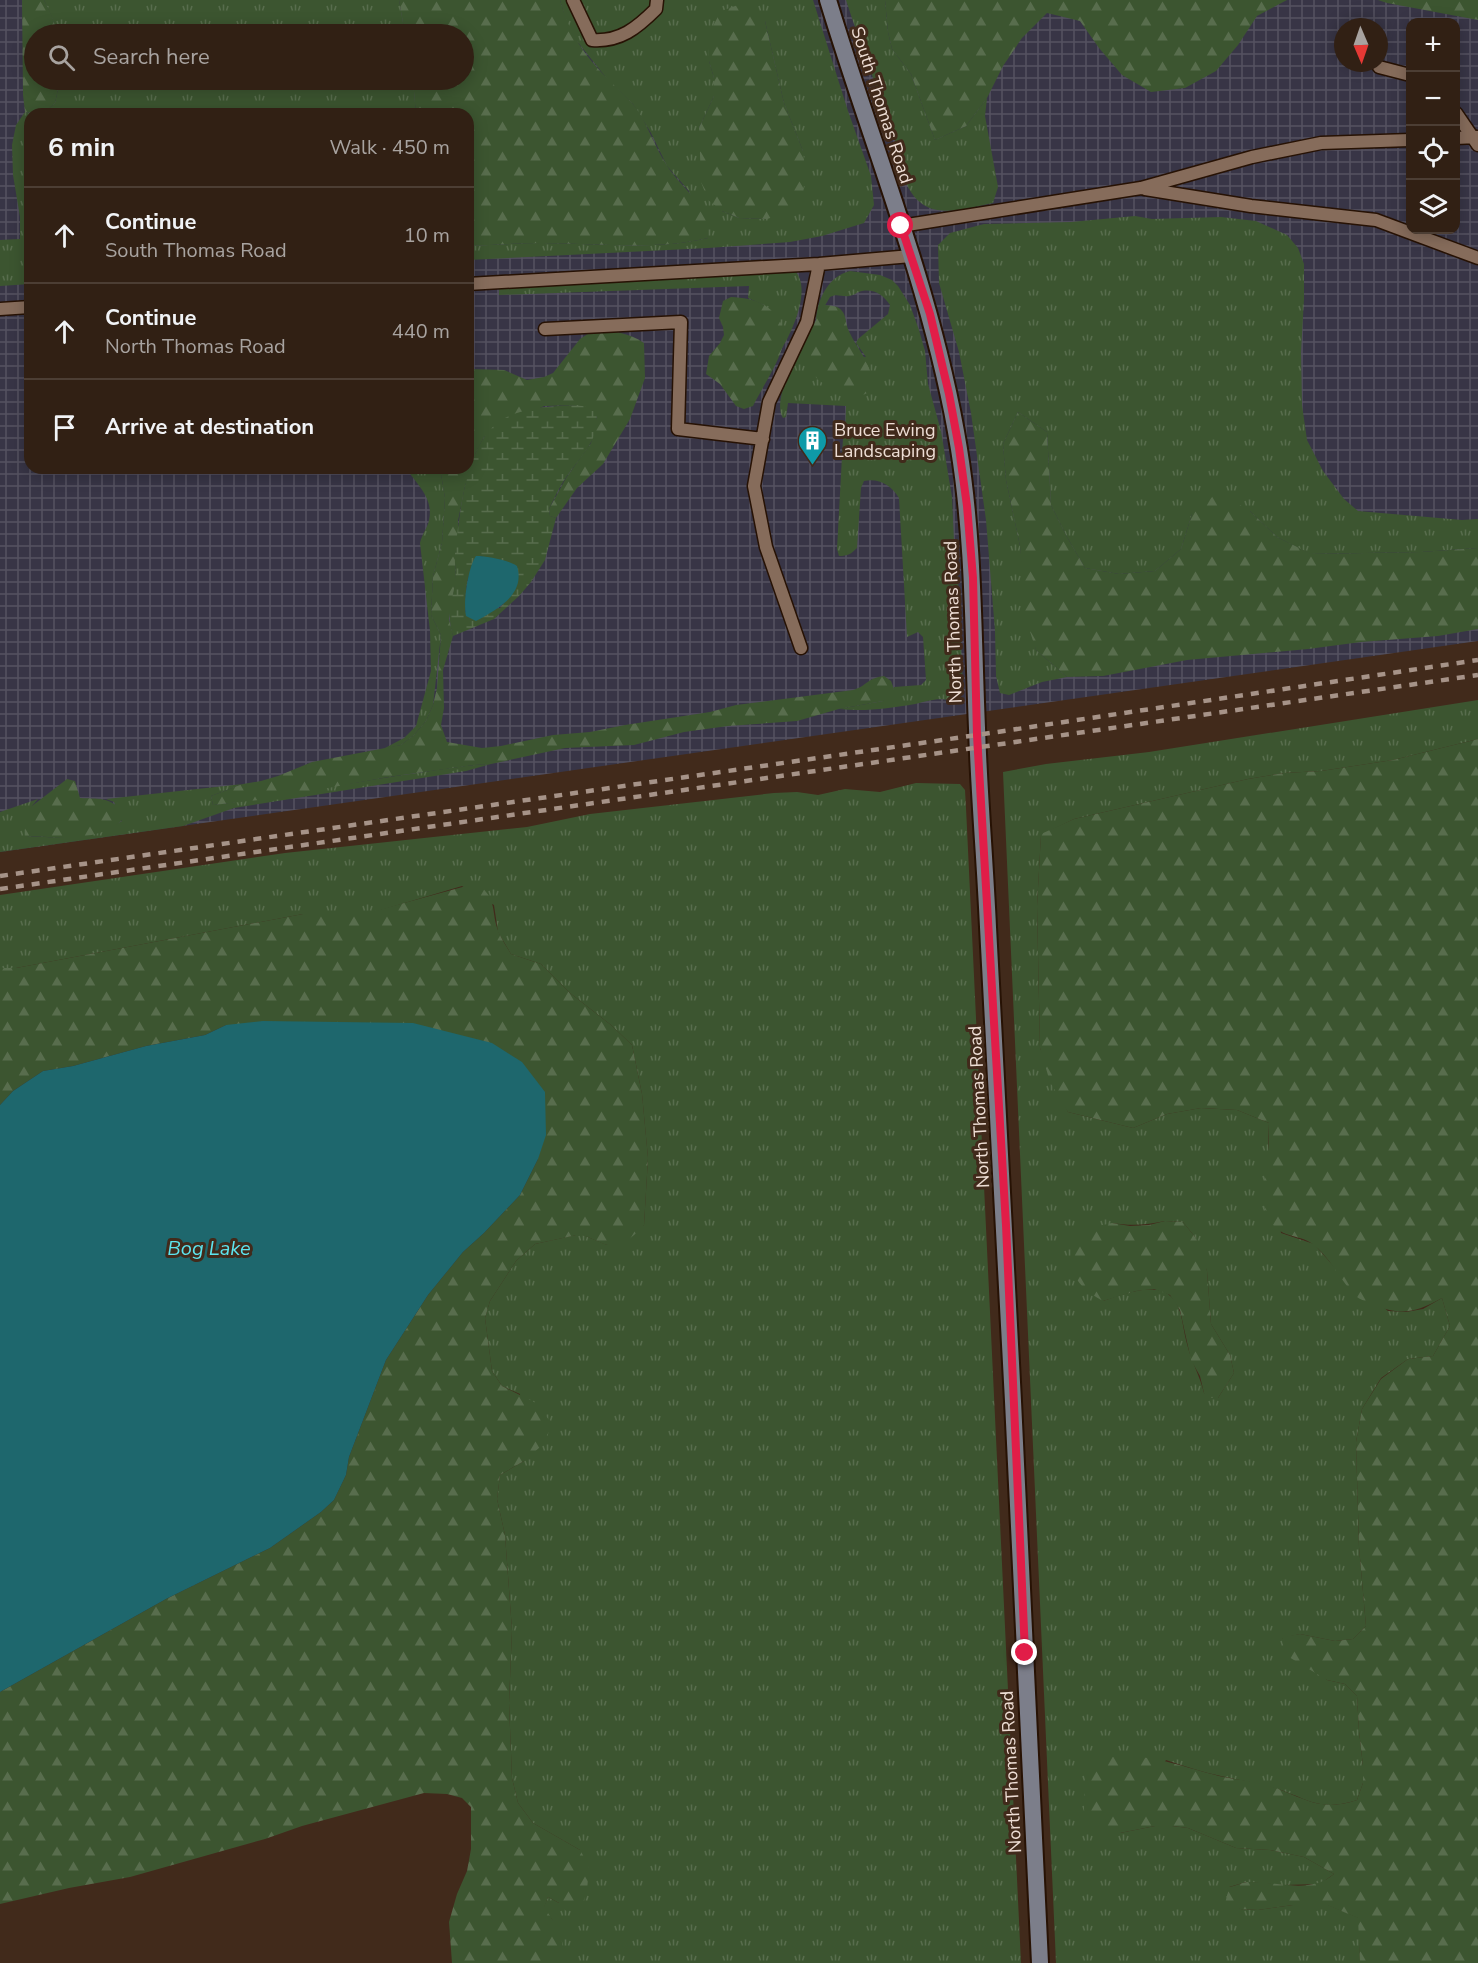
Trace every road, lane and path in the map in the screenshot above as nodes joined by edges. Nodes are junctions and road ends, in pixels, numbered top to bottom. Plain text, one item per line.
1 (573, 0) edge
2 (657, 0) edge
3 (828, 0) edge
4 (1388, 69) edge
5 (1406, 74) edge
6 (1460, 119) edge
7 (1460, 138) edge
8 (1406, 140) edge
9 (1476, 140) edge
10 (1141, 188) junction
11 (901, 226) junction
12 (911, 256) junction
13 (1478, 258) edge
14 (819, 264) junction
15 (474, 285) edge
16 (24, 307) edge
17 (0, 309) edge
18 (545, 329) dead end
19 (763, 439) junction
20 (801, 648) dead end
21 (1040, 1963) edge

1 - 2 lane
3 - 11 main road, South Thomas Road
4 - 5 lane
6 - 9 lane
7 - 9 lane
8 - 10 lane
10 - 11 lane
10 - 13 lane
11 - 12 main road, South Thomas Road
12 - 14 lane
12 - 21 main road, North Thomas Road
14 - 15 lane
14 - 19 lane
16 - 17 lane
18 - 19 lane
19 - 20 lane

